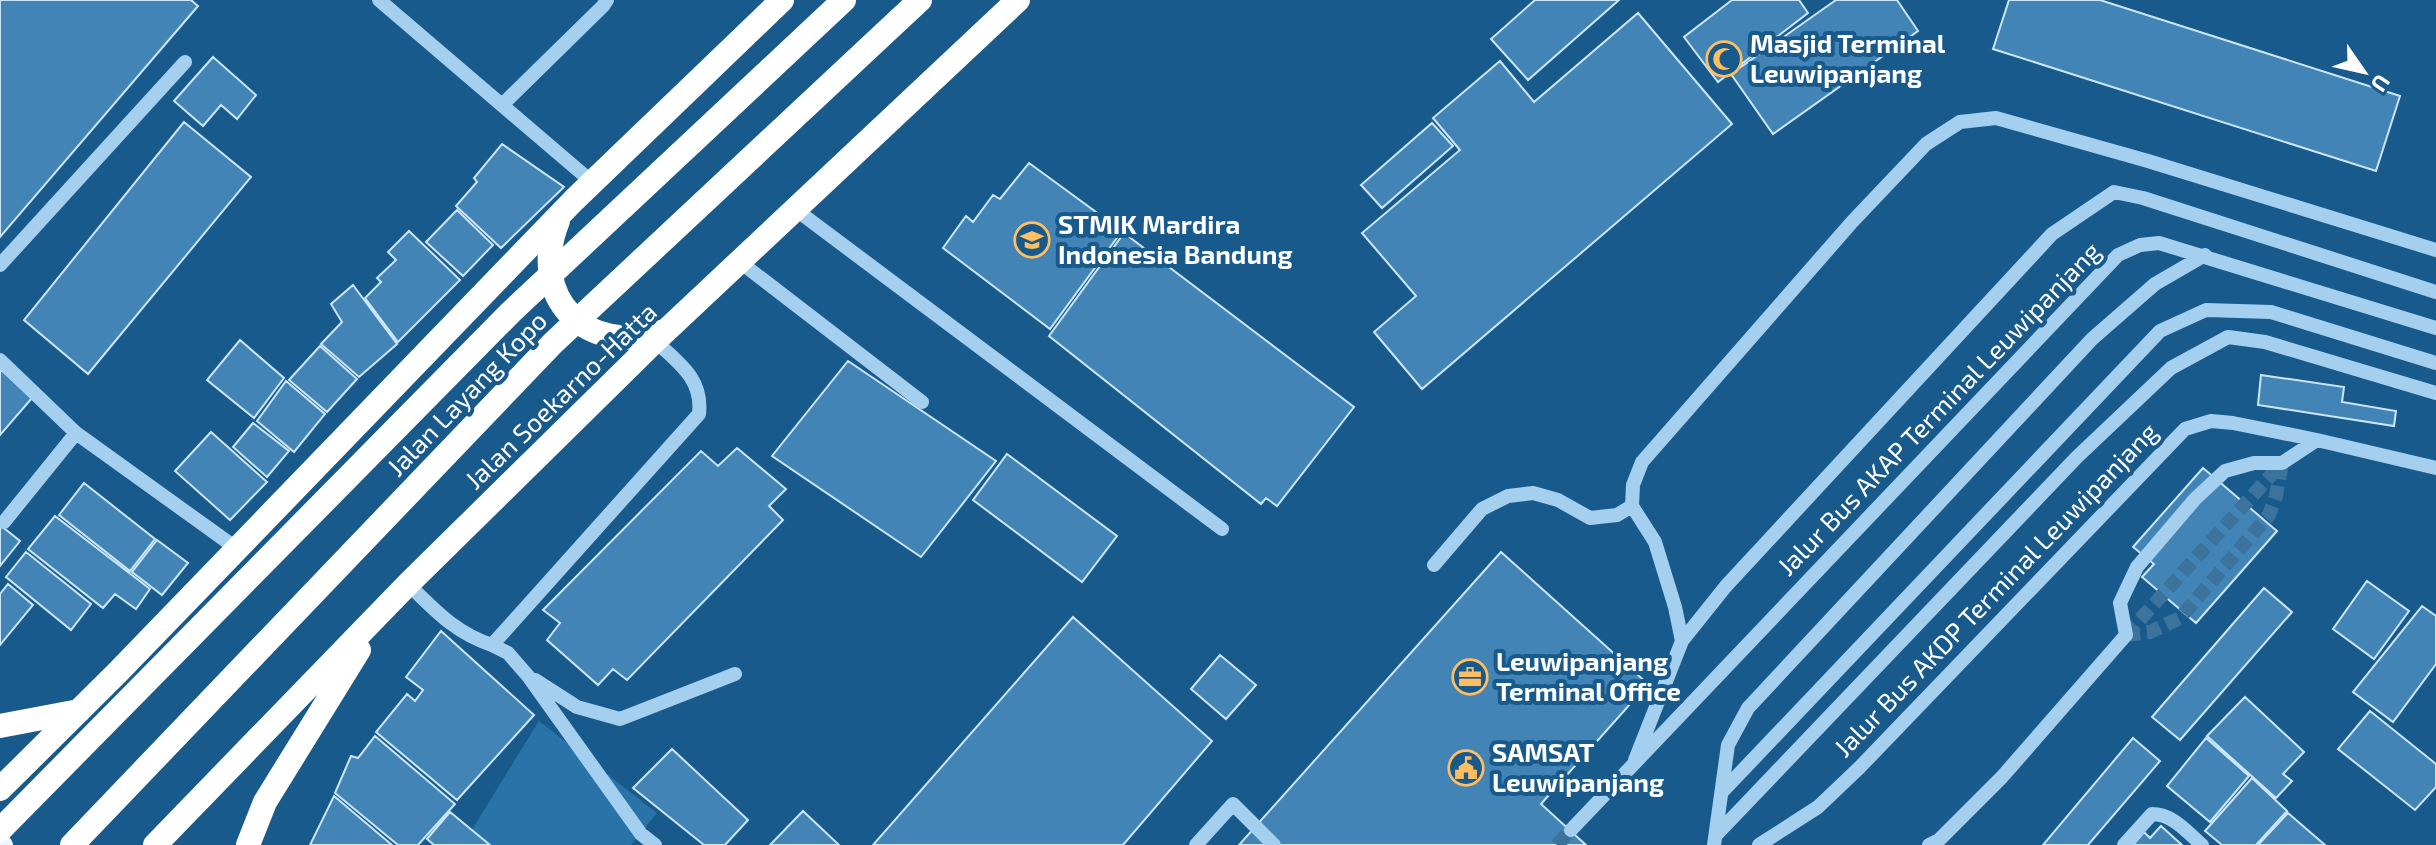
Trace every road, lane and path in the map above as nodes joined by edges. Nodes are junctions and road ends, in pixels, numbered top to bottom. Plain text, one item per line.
1 (378, 0) edge
2 (607, 0) edge
3 (782, 0) edge
4 (844, 0) edge
5 (920, 0) edge
6 (1018, 0) edge
7 (185, 62) dead end
8 (502, 105) junction
9 (592, 182) junction
10 (574, 200) junction
11 (795, 209) junction
12 (2436, 250) edge
13 (2205, 255) junction
14 (740, 262) junction
15 (0, 265) edge
16 (2436, 292) edge
17 (682, 318) junction
18 (2436, 328) edge
19 (655, 341) junction
20 (0, 360) edge
21 (2436, 363) edge
22 (2436, 393) edge
23 (922, 402) dead end
24 (76, 433) junction
25 (2317, 440) junction
26 (2436, 468) edge
27 (1632, 506) junction
28 (4, 522) dead end
29 (1222, 529) dead end
30 (236, 548) junction
31 (1434, 565) dead end
32 (408, 584) junction
33 (386, 607) junction
34 (1682, 641) junction
35 (492, 645) junction
36 (735, 674) dead end
37 (528, 676) junction
38 (79, 711) junction
39 (0, 726) edge
40 (1632, 768) junction
41 (0, 789) edge
42 (1722, 792) junction
43 (0, 830) edge
44 (1571, 830) tunnel mouth
45 (1716, 839) edge
46 (72, 845) edge
47 (155, 845) edge
48 (248, 845) edge
49 (655, 845) edge
50 (1196, 845) edge
51 (1274, 845) edge
52 (1759, 845) edge
53 (1929, 845) edge
54 (2124, 845) edge
55 (2202, 845) edge

1 - 8 street
2 - 8 street
3 - 9 highway
4 - 43 highway, Jalan Layang Kopo, bridge
5 - 46 highway, Jalan Layang Kopo, bridge
6 - 11 highway, Jalan Soekarno-Hatta
7 - 15 street
8 - 9 street
9 - 10 highway
10 - 17 highway
10 - 30 highway
11 - 14 highway, Jalan Soekarno-Hatta
11 - 29 street
12 - 27 street
13 - 18 street, Jalur Bus AKAP Terminal Leuwipanjang
13 - 40 street, Jalur Bus AKAP Terminal Leuwipanjang
13 - 42 street, Jalur Bus AKDP Terminal Leuwipanjang
14 - 17 highway, Jalan Soekarno-Hatta
14 - 23 street
16 - 34 street, Jalur Bus AKAP Terminal Leuwipanjang
17 - 19 highway, Jalan Soekarno-Hatta
19 - 32 highway, Jalan Soekarno-Hatta
19 - 35 street
20 - 24 street
21 - 42 street
22 - 45 street, Jalur Bus AKDP Terminal Leuwipanjang
24 - 28 street
24 - 30 street
25 - 26 street, Jalur Bus AKDP Terminal Leuwipanjang
25 - 52 street, Jalur Bus AKDP Terminal Leuwipanjang
25 - 53 street
27 - 31 street
27 - 34 street
30 - 38 highway
32 - 33 highway, Jalan Soekarno-Hatta
32 - 35 street
33 - 47 highway, Jalan Soekarno-Hatta
33 - 48 highway
34 - 40 street
35 - 37 street
36 - 37 street
37 - 49 street
38 - 39 highway
38 - 41 highway
40 - 44 street, Jalur Bus AKAP Terminal Leuwipanjang
42 - 45 street, Jalur Bus AKDP Terminal Leuwipanjang
50 - 51 street
54 - 55 street

